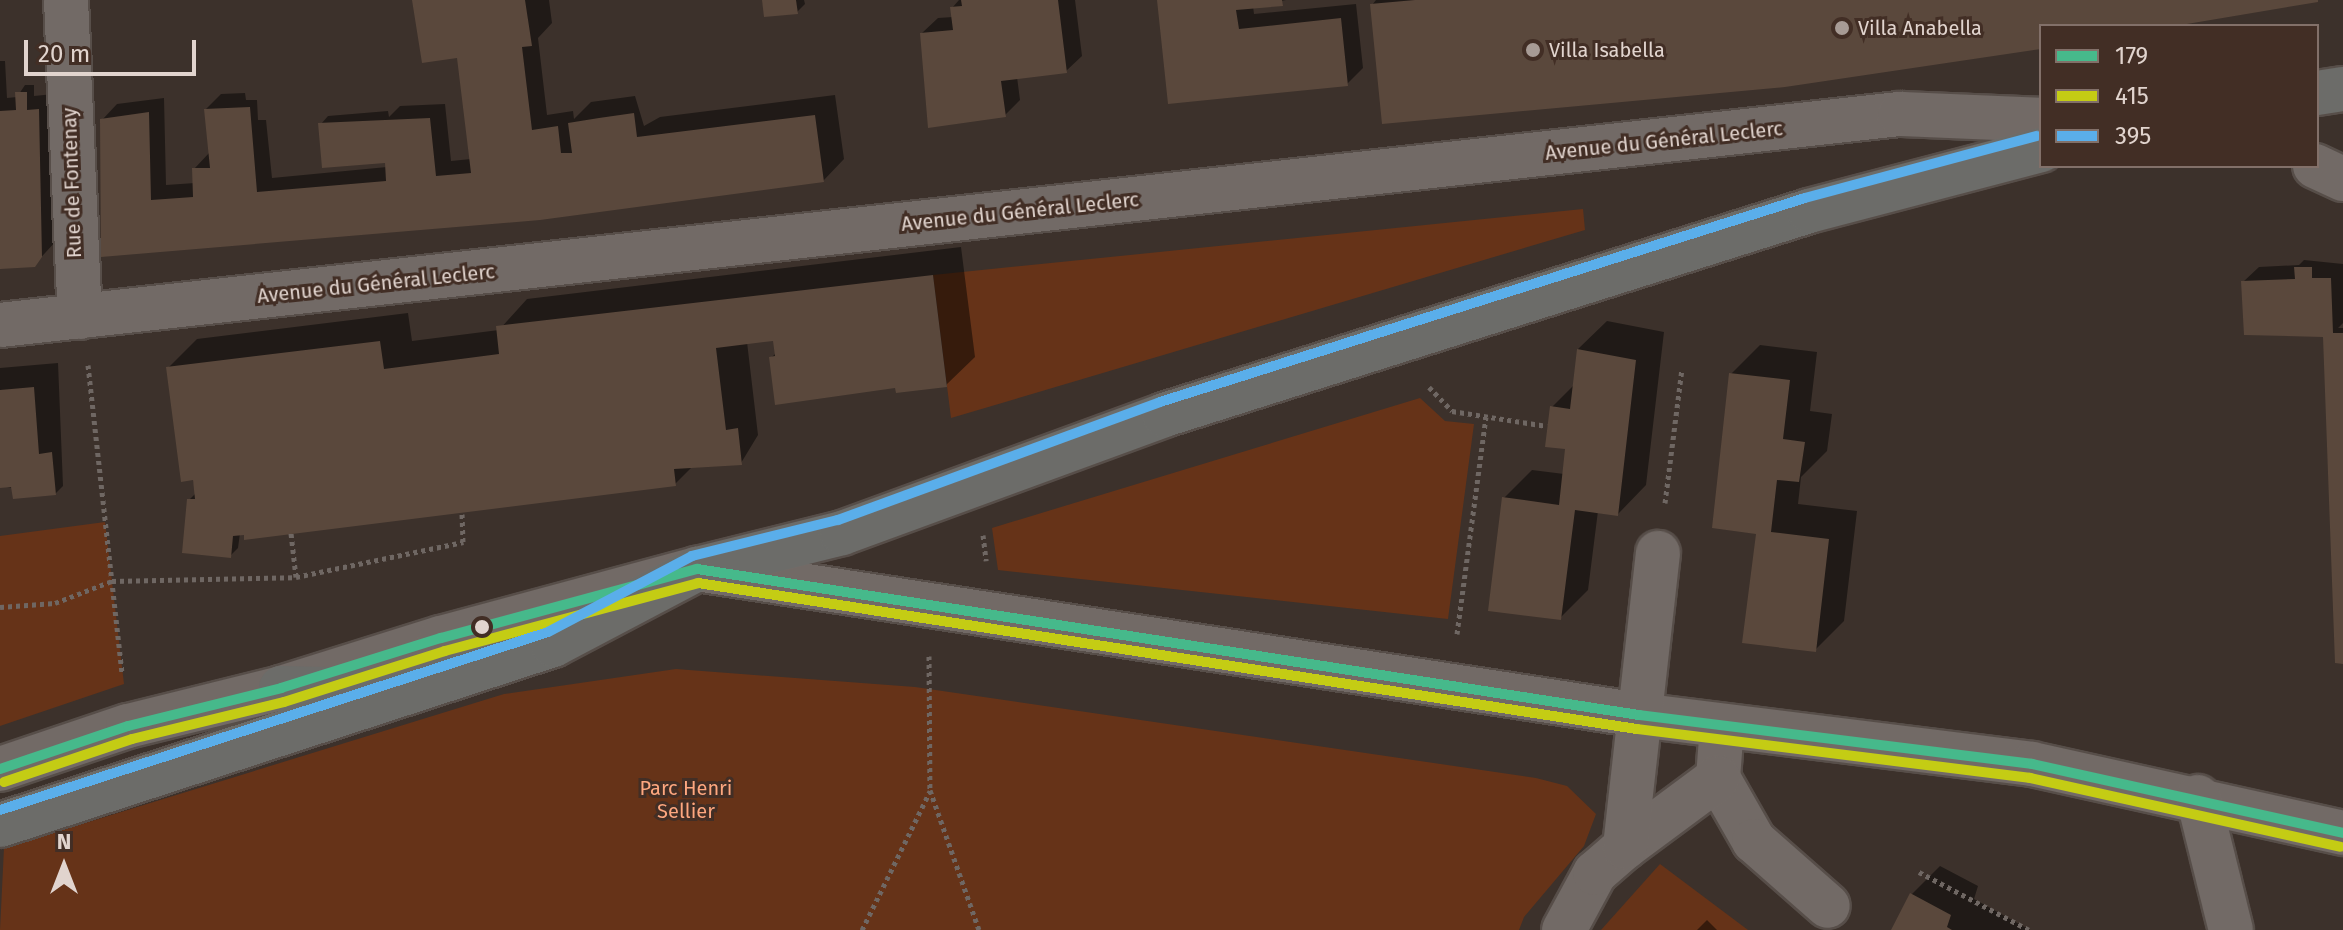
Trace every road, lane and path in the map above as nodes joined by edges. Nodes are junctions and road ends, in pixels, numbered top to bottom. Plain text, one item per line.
1 (66, 0) edge
2 (2343, 89) edge
3 (2319, 93) edge
4 (2039, 120) edge
5 (2039, 151) edge
6 (2319, 168) edge
7 (2343, 179) edge
8 (80, 317) junction
9 (0, 325) edge
10 (1682, 369) dead end
11 (1426, 383) dead end
12 (1486, 417) junction
13 (1547, 426) dead end
14 (462, 514) dead end
15 (981, 519) dead end
16 (291, 533) dead end
17 (1661, 535) joint
18 (697, 569) junction
19 (987, 571) dead end
20 (296, 577) junction
21 (112, 581) junction
22 (0, 607) edge
23 (931, 607) junction
24 (1456, 639) dead end
25 (124, 684) dead end
26 (281, 688) junction
27 (410, 691) junction
28 (1639, 715) junction
29 (1722, 726) junction
30 (0, 769) edge
31 (1718, 778) junction
32 (930, 790) junction
33 (2198, 797) junction
34 (0, 825) edge
35 (2343, 833) edge
36 (1625, 847) junction
37 (1919, 872) dead end
38 (1828, 906) dead end
39 (862, 930) edge
40 (979, 930) edge
41 (1564, 930) edge
42 (2029, 930) edge
43 (2231, 930) edge

1 - 8 street, Rue de Fontenay
2 - 3 main road
4 - 8 street, Avenue du Général Leclerc
5 - 18 main road
6 - 7 street
8 - 9 street, Avenue du Général Leclerc
8 - 21 path
10 - 17 path
11 - 12 path
12 - 13 path
12 - 24 path
14 - 20 path
15 - 19 path
16 - 20 path
17 - 28 street
18 - 23 street
18 - 26 street
18 - 27 main road
20 - 21 path
21 - 22 path
21 - 25 path
23 - 28 street
23 - 32 path
26 - 27 main road
26 - 30 street
27 - 34 main road
28 - 29 street
28 - 36 street
29 - 31 street
29 - 33 street
31 - 36 street
31 - 38 street
32 - 39 path
32 - 40 path
33 - 35 street
33 - 43 street
36 - 41 street
37 - 42 path

